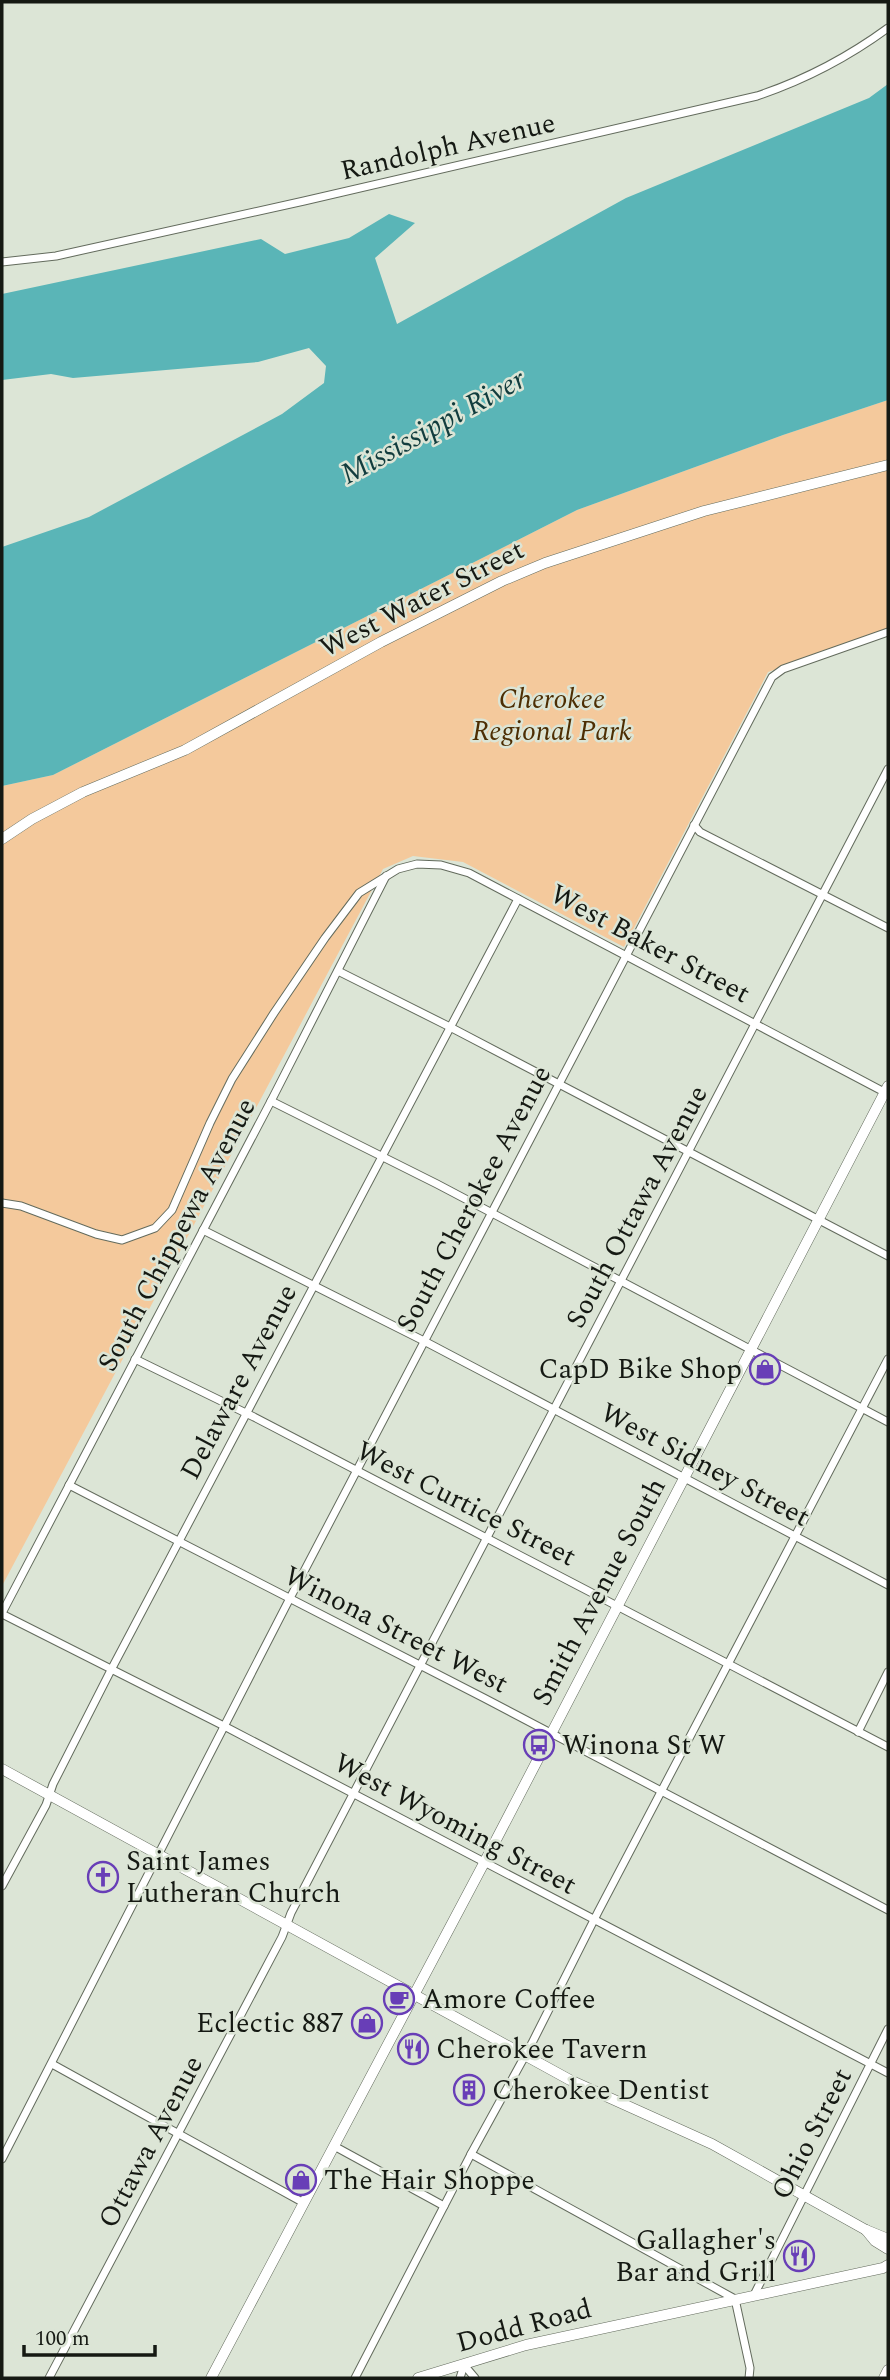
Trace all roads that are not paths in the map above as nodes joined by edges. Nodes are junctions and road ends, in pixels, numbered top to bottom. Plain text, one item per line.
1 (888, 28) edge
2 (2, 262) edge
3 (888, 465) edge
4 (888, 632) edge
5 (888, 769) edge
6 (694, 825) junction
7 (2, 839) edge
8 (386, 876) junction
9 (823, 894) junction
10 (518, 899) junction
11 (888, 928) edge
12 (625, 956) junction
13 (338, 971) junction
14 (756, 1024) junction
15 (450, 1027) junction
16 (558, 1083) junction
17 (887, 1091) edge
18 (271, 1101) junction
19 (689, 1153) junction
20 (382, 1155) junction
21 (2, 1203) edge
22 (493, 1213) junction
23 (819, 1219) junction
24 (203, 1230) junction
25 (888, 1256) edge
26 (622, 1281) junction
27 (314, 1284) junction
28 (424, 1341) junction
29 (751, 1348) junction
30 (135, 1359) junction
31 (888, 1359) edge
32 (863, 1408) junction
33 (555, 1410) junction
34 (246, 1413) junction
35 (888, 1422) edge
36 (357, 1471) junction
37 (684, 1477) junction
38 (69, 1485) junction
39 (796, 1536) junction
40 (487, 1539) junction
41 (179, 1542) junction
42 (888, 1584) edge
43 (289, 1600) junction
44 (617, 1606) junction
45 (2, 1614) edge
46 (729, 1664) junction
47 (420, 1667) junction
48 (111, 1670) junction
49 (888, 1672) edge
50 (224, 1727) junction
51 (858, 1732) junction
52 (550, 1734) junction
53 (888, 1747) edge
54 (2, 1769) edge
55 (662, 1792) junction
56 (49, 1795) junction
57 (354, 1795) junction
58 (159, 1854) junction
59 (484, 1863) junction
60 (2, 1886) edge
61 (888, 1910) edge
62 (594, 1921) junction
63 (287, 1924) junction
64 (414, 1994) junction
65 (888, 2029) edge
66 (525, 2056) junction
67 (52, 2064) junction
68 (870, 2064) junction
69 (888, 2073) edge
70 (179, 2134) junction
71 (334, 2146) junction
72 (471, 2154) junction
73 (2, 2159) edge
74 (804, 2196) junction
75 (304, 2203) junction
76 (443, 2206) junction
77 (866, 2230) junction
78 (888, 2239) edge
79 (888, 2249) edge
80 (888, 2265) edge
81 (754, 2295) junction
82 (735, 2299) junction
83 (464, 2365) junction
84 (888, 2370) edge
85 (49, 2378) edge
86 (211, 2378) edge
87 (355, 2378) edge
88 (418, 2378) edge
89 (460, 2378) edge
90 (475, 2378) edge
91 (749, 2378) edge
92 (884, 2378) edge

1 - 2 street, Randolph Avenue
3 - 7 street, West Water Street
4 - 6 street, South Cherokee Avenue
5 - 9 street, South Ottawa Avenue
6 - 9 street
6 - 12 street, South Cherokee Avenue
8 - 10 street, West Baker Street
8 - 13 street, South Chippewa Avenue
8 - 21 street, West Baker Street
9 - 11 street
9 - 14 street, South Ottawa Avenue
10 - 12 street, West Baker Street
10 - 15 street, Delaware Avenue
12 - 14 street, West Baker Street
12 - 16 street, South Cherokee Avenue
13 - 15 street
13 - 18 street, South Chippewa Avenue
14 - 17 street, West Baker Street
14 - 19 street, South Ottawa Avenue
15 - 16 street
15 - 20 street, Delaware Avenue
16 - 19 street
16 - 22 street, South Cherokee Avenue
17 - 23 street, Smith Avenue South
18 - 20 street
18 - 24 street, South Chippewa Avenue
19 - 23 street
19 - 26 street, South Ottawa Avenue
20 - 22 street
20 - 27 street, Delaware Avenue
22 - 26 street
22 - 28 street, South Cherokee Avenue
23 - 25 street
23 - 29 street, Smith Avenue South
24 - 27 street, West Sidney Street
24 - 30 street, South Chippewa Avenue
26 - 29 street
26 - 33 street, South Ottawa Avenue
27 - 28 street, West Sidney Street
27 - 34 street, Delaware Avenue
28 - 33 street, West Sidney Street
28 - 36 street, South Cherokee Avenue
29 - 32 street
29 - 37 street, Smith Avenue South
30 - 34 street, West Curtice Street
30 - 38 street, South Chippewa Avenue
31 - 32 street
32 - 35 street
32 - 39 street
33 - 37 street, West Sidney Street
33 - 40 street, South Ottawa Avenue
34 - 36 street, West Curtice Street
34 - 41 street, Delaware Avenue
36 - 40 street, West Curtice Street
36 - 43 street, South Cherokee Avenue
37 - 39 street, West Sidney Street
37 - 44 street, Smith Avenue South
38 - 41 street, Winona Street West
38 - 45 street, South Chippewa Avenue
39 - 42 street, West Sidney Street
39 - 46 street
40 - 44 street, West Curtice Street
40 - 47 street, South Ottawa Avenue
41 - 43 street, Winona Street West
41 - 48 street, Delaware Avenue
43 - 47 street, Winona Street West
43 - 50 street, South Cherokee Avenue
44 - 46 street, West Curtice Street
44 - 52 street, Smith Avenue South
45 - 48 street, West Wyoming Street
46 - 51 street, West Curtice Street
46 - 55 street
47 - 52 street, Winona Street West
47 - 57 street, South Ottawa Avenue
48 - 50 street, West Wyoming Street
48 - 56 street, Delaware Avenue
49 - 51 street
50 - 57 street, West Wyoming Street
50 - 58 street, South Cherokee Avenue
51 - 53 street, West Curtice Street
52 - 55 street, Winona Street West
52 - 59 street, Smith Avenue South
54 - 56 street
55 - 61 street, Winona Street West
55 - 62 street
56 - 58 street
56 - 60 street, Delaware Avenue
57 - 59 street, West Wyoming Street
57 - 63 street, South Ottawa Avenue
58 - 63 street
58 - 67 street, South Cherokee Avenue
59 - 62 street, West Wyoming Street
59 - 64 street, Smith Avenue South
62 - 66 street
62 - 68 street, West Wyoming Street
63 - 64 street
63 - 70 street, Ottawa Avenue
64 - 66 street
64 - 71 street, Smith Avenue South
65 - 68 street, Ohio Street
66 - 72 street
66 - 74 street
67 - 70 street
67 - 73 street, South Cherokee Avenue
68 - 69 street, West Wyoming Street
68 - 74 street, Ohio Street
70 - 75 street
70 - 85 street, Ottawa Avenue
71 - 75 street, Smith Avenue South
71 - 76 street
72 - 76 street
72 - 82 street
74 - 77 street
74 - 81 street, Ohio Street
75 - 86 street, Smith Avenue South
76 - 87 street
77 - 78 street
77 - 79 street
80 - 81 street, Dodd Road
81 - 82 street, Dodd Road
82 - 83 street, Dodd Road
82 - 91 street
83 - 88 street, Dodd Road
83 - 89 street
83 - 90 street
84 - 92 street

